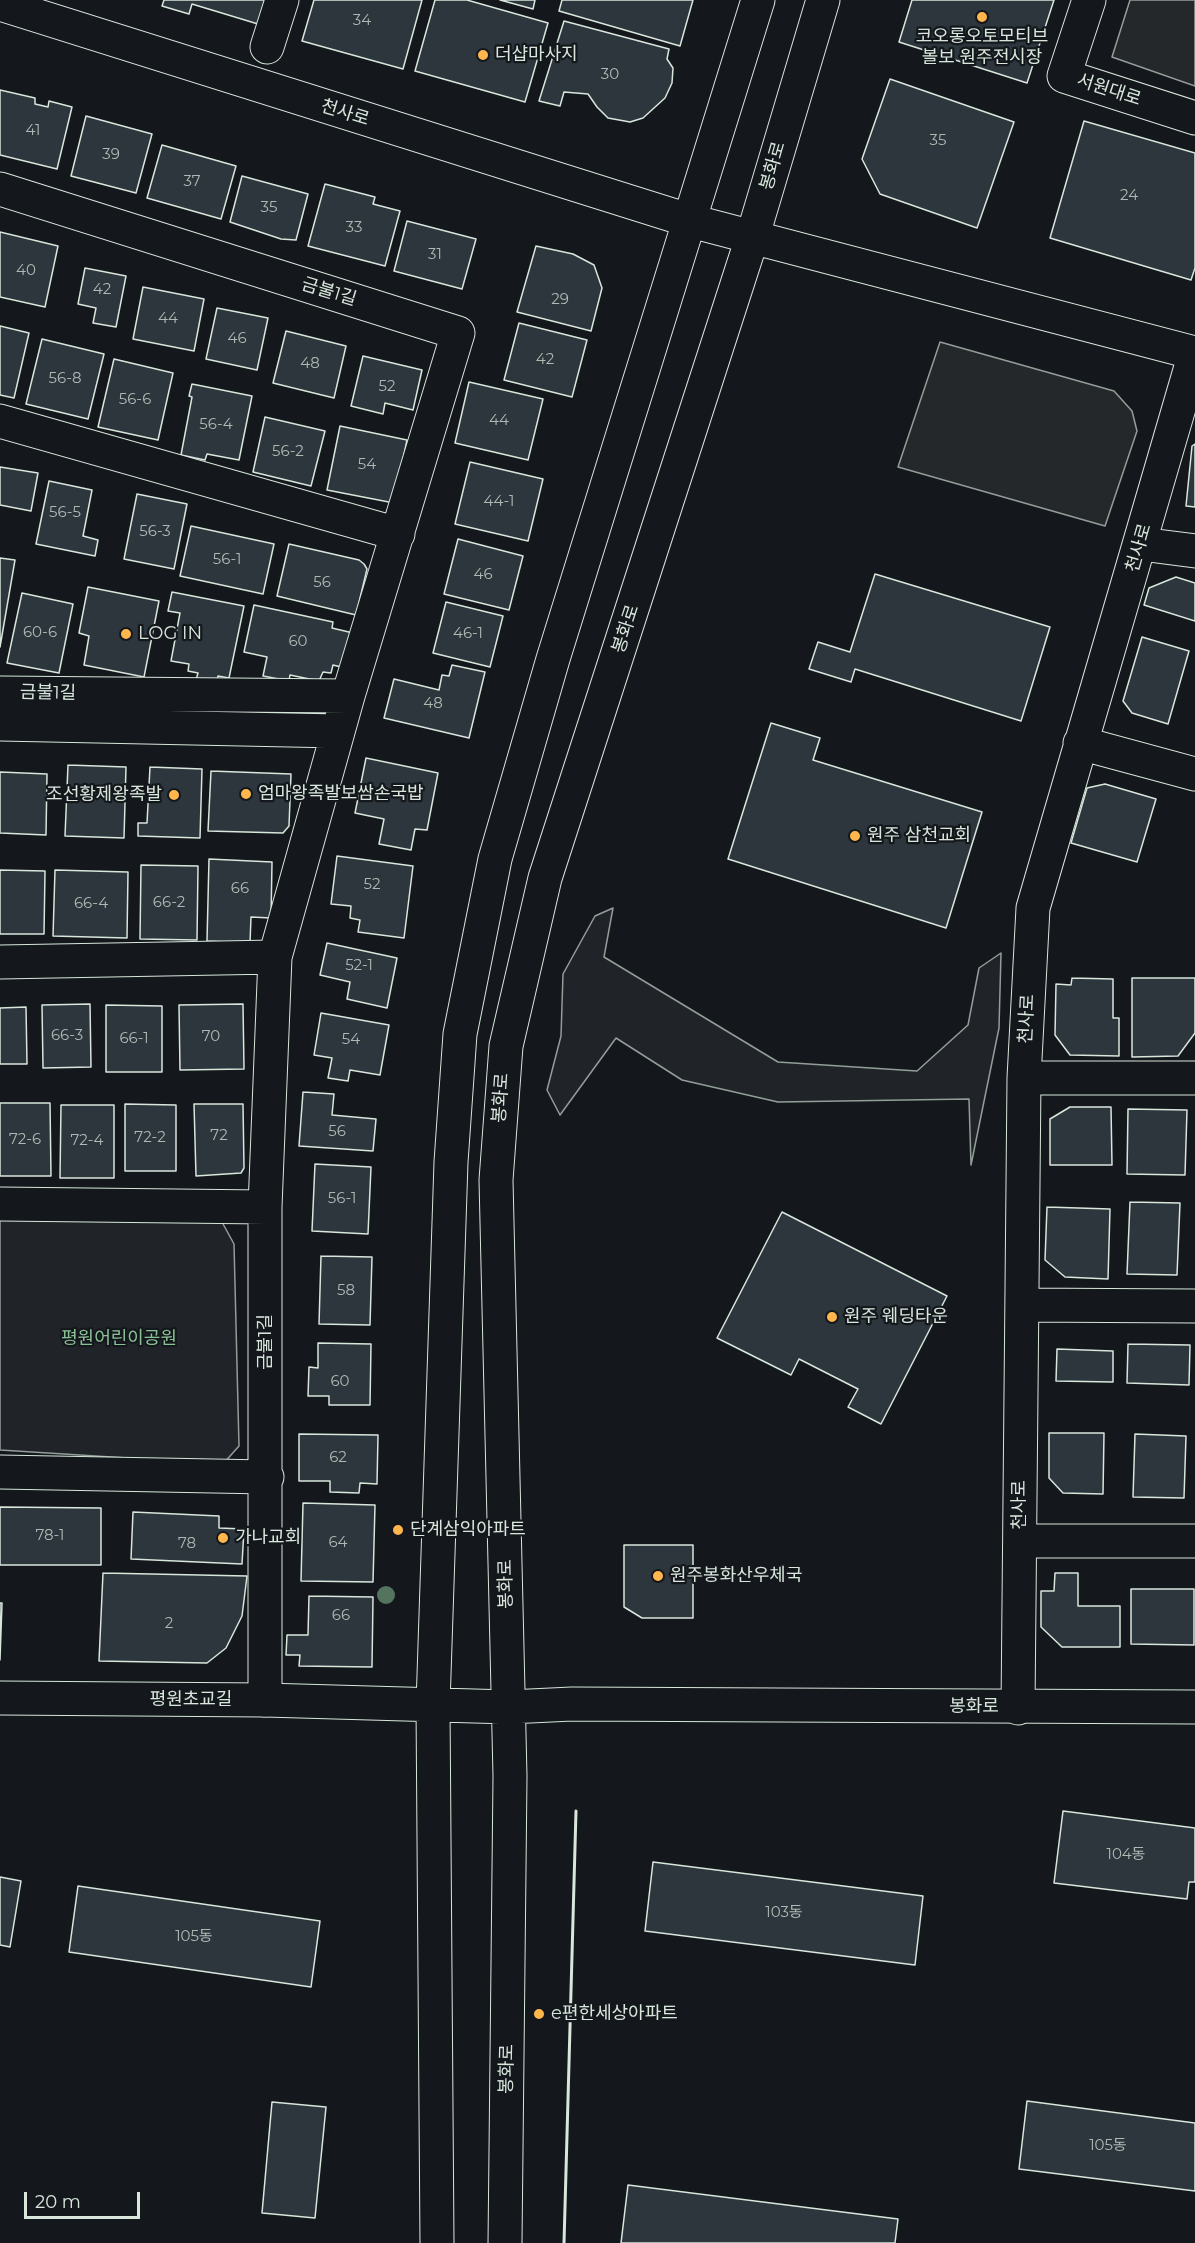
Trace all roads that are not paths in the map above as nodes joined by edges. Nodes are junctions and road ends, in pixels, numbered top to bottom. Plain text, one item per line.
1 (282, 0) edge
2 (758, 0) edge
3 (823, 0) edge
4 (1089, 0) edge
5 (0, 4) edge
6 (267, 47) dead end
7 (1195, 118) edge
8 (0, 189) edge
9 (691, 221) junction
10 (753, 235) junction
11 (1195, 353) edge
12 (0, 421) edge
13 (398, 534) junction
14 (1141, 544) junction
15 (1195, 551) edge
16 (0, 693) edge
17 (348, 696) junction
18 (0, 724) edge
19 (338, 731) junction
20 (1080, 743) junction
21 (1195, 774) edge
22 (275, 957) junction
23 (0, 962) edge
24 (1024, 1078) junction
25 (1195, 1078) edge
26 (0, 1204) edge
27 (265, 1207) junction
28 (1022, 1305) junction
29 (1195, 1306) edge
30 (0, 1472) edge
31 (267, 1477) junction
32 (1020, 1541) junction
33 (1195, 1541) edge
34 (0, 1698) edge
35 (265, 1700) junction
36 (433, 1705) junction
37 (509, 1707) junction
38 (1195, 1707) edge
39 (1018, 1708) junction
40 (437, 2243) edge
41 (505, 2243) edge

1 - 6 street
2 - 9 street
3 - 10 street, 봉화로
4 - 7 street, 서원대로
5 - 9 street, 천사로
8 - 13 street, 금불1길
9 - 10 street, 천사로
9 - 36 street
10 - 11 street, 천사로
10 - 37 street, 봉화로
11 - 14 street, 천사로
12 - 13 street
13 - 17 street, 금불1길
14 - 15 street
14 - 20 street, 천사로
16 - 17 street, 금불1길
17 - 19 street, 금불1길
18 - 19 street, 금불1길
19 - 22 street, 금불1길
20 - 21 street
20 - 24 street, 천사로
22 - 23 street
22 - 27 street, 금불1길
24 - 25 street
24 - 28 street, 천사로
26 - 27 street
27 - 31 street, 금불1길
28 - 29 street
28 - 32 street, 천사로
30 - 31 street
31 - 35 street, 금불1길
32 - 33 street
32 - 39 street, 천사로
34 - 35 street, 평원초교길
35 - 36 street, 평원초교길
36 - 37 street, 평원초교길
36 - 40 street
37 - 39 street, 봉화로
37 - 41 street, 봉화로
38 - 39 street, 봉화로

